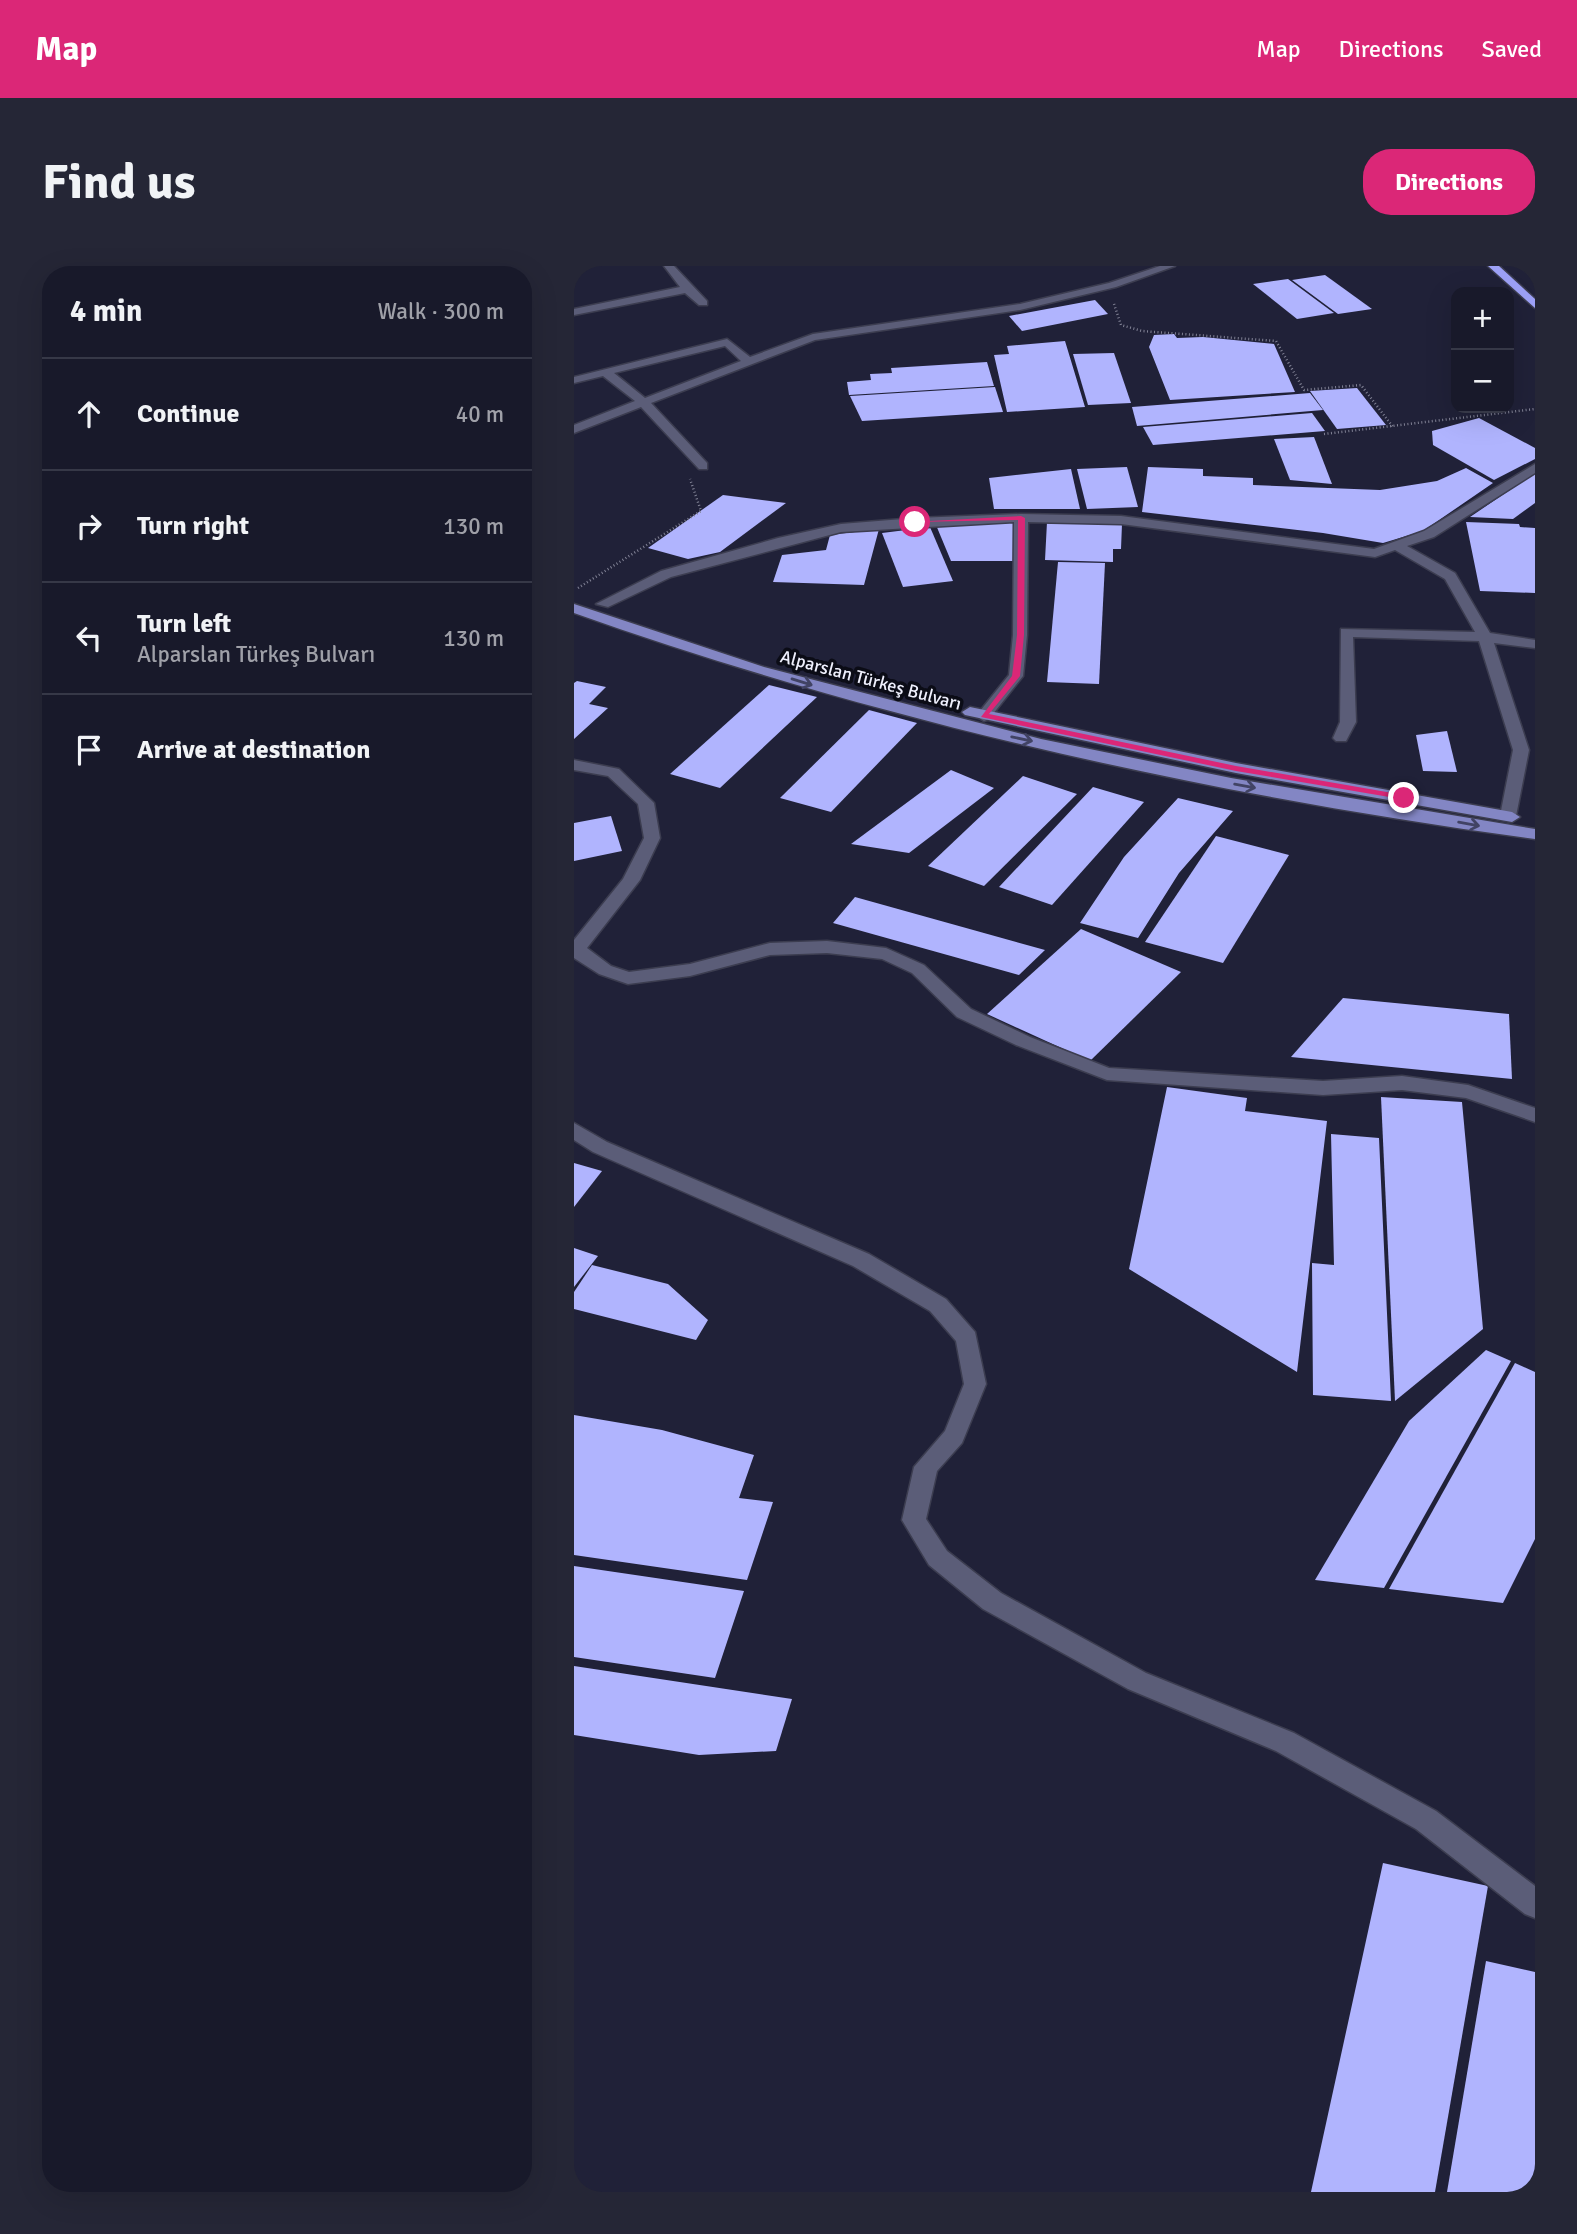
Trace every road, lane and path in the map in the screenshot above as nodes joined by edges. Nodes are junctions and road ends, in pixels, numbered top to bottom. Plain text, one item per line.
1 (669, 266) edge
2 (1170, 266) edge
3 (1493, 266) edge
4 (1525, 266) edge
5 (1535, 276) edge
6 (1112, 285) junction
7 (687, 289) junction
8 (703, 303) dead end
9 (1535, 305) edge
10 (574, 312) edge
11 (749, 362) junction
12 (605, 372) junction
13 (574, 380) edge
14 (644, 403) junction
15 (1535, 409) edge
16 (1394, 427) junction
17 (574, 429) edge
18 (1324, 434) dead end
19 (703, 466) joint
20 (1535, 468) edge
21 (1021, 518) junction
22 (1397, 546) junction
23 (574, 593) edge
24 (603, 604) junction
25 (574, 608) edge
26 (1485, 638) junction
27 (1535, 644) edge
28 (984, 716) junction
29 (1340, 738) dead end
30 (574, 765) edge
31 (1508, 816) junction
32 (1535, 819) edge
33 (1535, 834) edge
34 (575, 951) edge
35 (1535, 1115) edge
36 (574, 1130) edge
37 (1535, 1905) edge

1 - 7 street
2 - 6 street
3 - 9 highway
4 - 5 highway
6 - 11 street
6 - 16 path
7 - 8 street
7 - 10 street
11 - 12 street
11 - 14 street
12 - 13 street
12 - 14 street
14 - 17 street
14 - 19 street
15 - 16 path
16 - 18 path
19 - 23 path
20 - 22 street
21 - 22 street
21 - 24 street
21 - 28 street
22 - 26 street
23 - 24 main road, Alparslan Türkeş Bulvarı
24 - 28 main road, Alparslan Türkeş Bulvarı
25 -> 33 main road, Alparslan Türkeş Bulvarı
26 - 27 street
26 - 29 street
26 - 31 street
28 - 31 main road, Alparslan Türkeş Bulvarı
30 - 34 street
31 - 32 main road, Alparslan Türkeş Bulvarı
34 - 35 street
36 - 37 street

